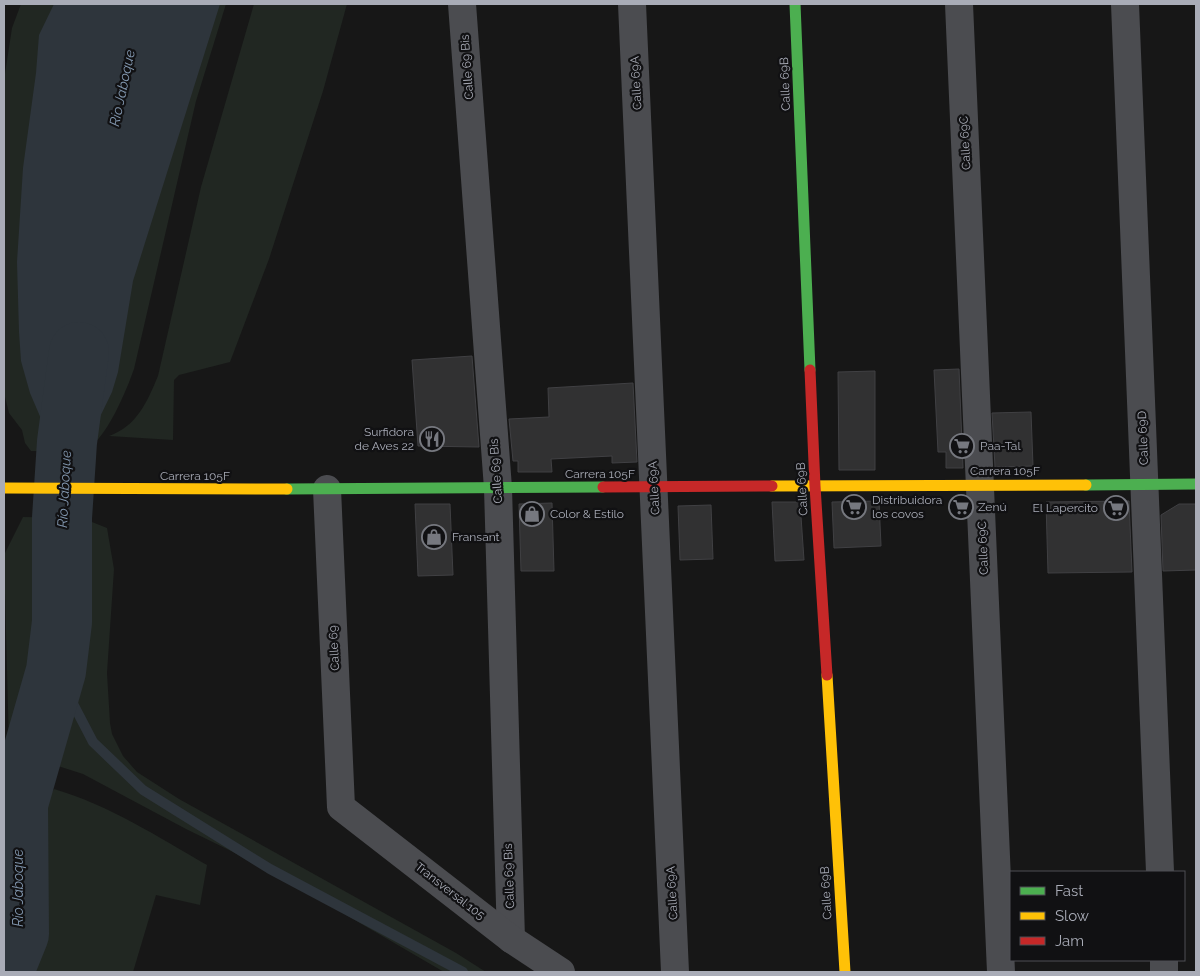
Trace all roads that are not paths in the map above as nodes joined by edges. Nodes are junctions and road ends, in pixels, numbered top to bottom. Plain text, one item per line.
1 (462, 4) edge
2 (632, 4) edge
3 (795, 4) edge
4 (959, 4) edge
5 (1125, 4) edge
6 (1144, 484) junction
7 (1196, 484) edge
8 (980, 485) junction
9 (815, 486) junction
10 (654, 487) junction
11 (4, 488) edge
12 (498, 488) junction
13 (327, 489) junction
14 (341, 806) joint
15 (1160, 871) edge
16 (511, 939) junction
17 (561, 972) edge
18 (675, 972) edge
19 (845, 972) edge
20 (1001, 972) edge

1 - 12 street, Calle 69 Bis
2 - 10 street, Calle 69A
3 - 9 street, Calle 69B
4 - 8 street, Calle 69C
5 - 6 street, Calle 69D
6 - 7 street, Carrera 105F
6 - 8 street, Carrera 105F
6 - 15 street, Calle 69D
8 - 9 street, Carrera 105F
8 - 20 street, Calle 69C
9 - 10 street, Carrera 105F
9 - 19 street, Calle 69B
10 - 12 street, Carrera 105F
10 - 18 street, Calle 69A
11 - 13 street, Carrera 105F
12 - 13 street, Carrera 105F
12 - 16 street, Calle 69 Bis
13 - 14 street, Calle 69
14 - 16 street, Transversal 105
16 - 17 street, Transversal 105

